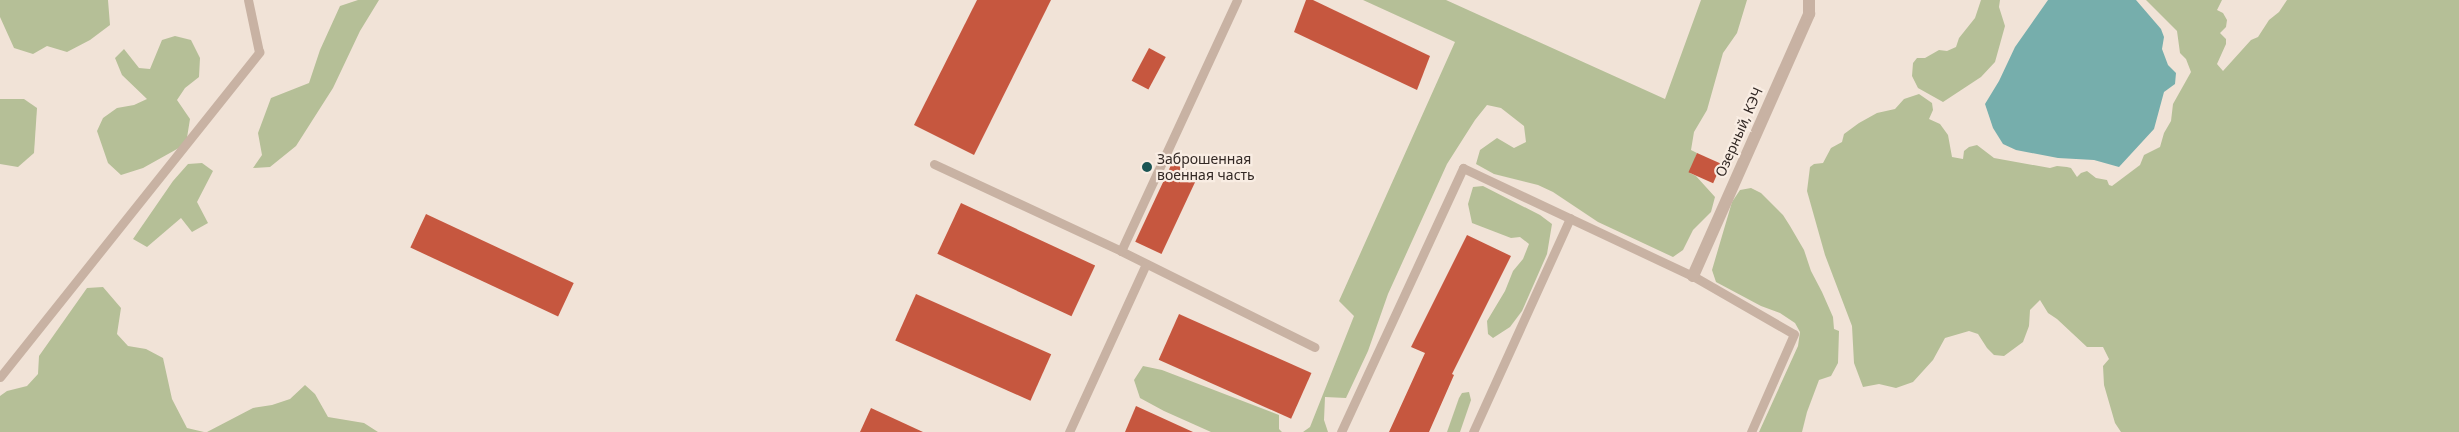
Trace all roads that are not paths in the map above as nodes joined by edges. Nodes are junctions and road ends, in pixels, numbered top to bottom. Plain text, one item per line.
1 (248, 0) edge
2 (1237, 0) edge
3 (1809, 0) edge
4 (934, 164) dead end
5 (1570, 218) junction
6 (1121, 251) junction
7 (1146, 264) junction
8 (1693, 276) junction
9 (1314, 347) dead end
10 (0, 377) edge
11 (1070, 432) edge
12 (1341, 432) edge
13 (1473, 432) edge
14 (1751, 432) edge

1 - 10 lane
2 - 6 lane
3 - 8 street, Озерный, КЭЧ
4 - 6 lane
5 - 8 lane
5 - 12 lane
5 - 13 lane
6 - 7 lane
7 - 9 lane
7 - 11 lane
8 - 14 lane

